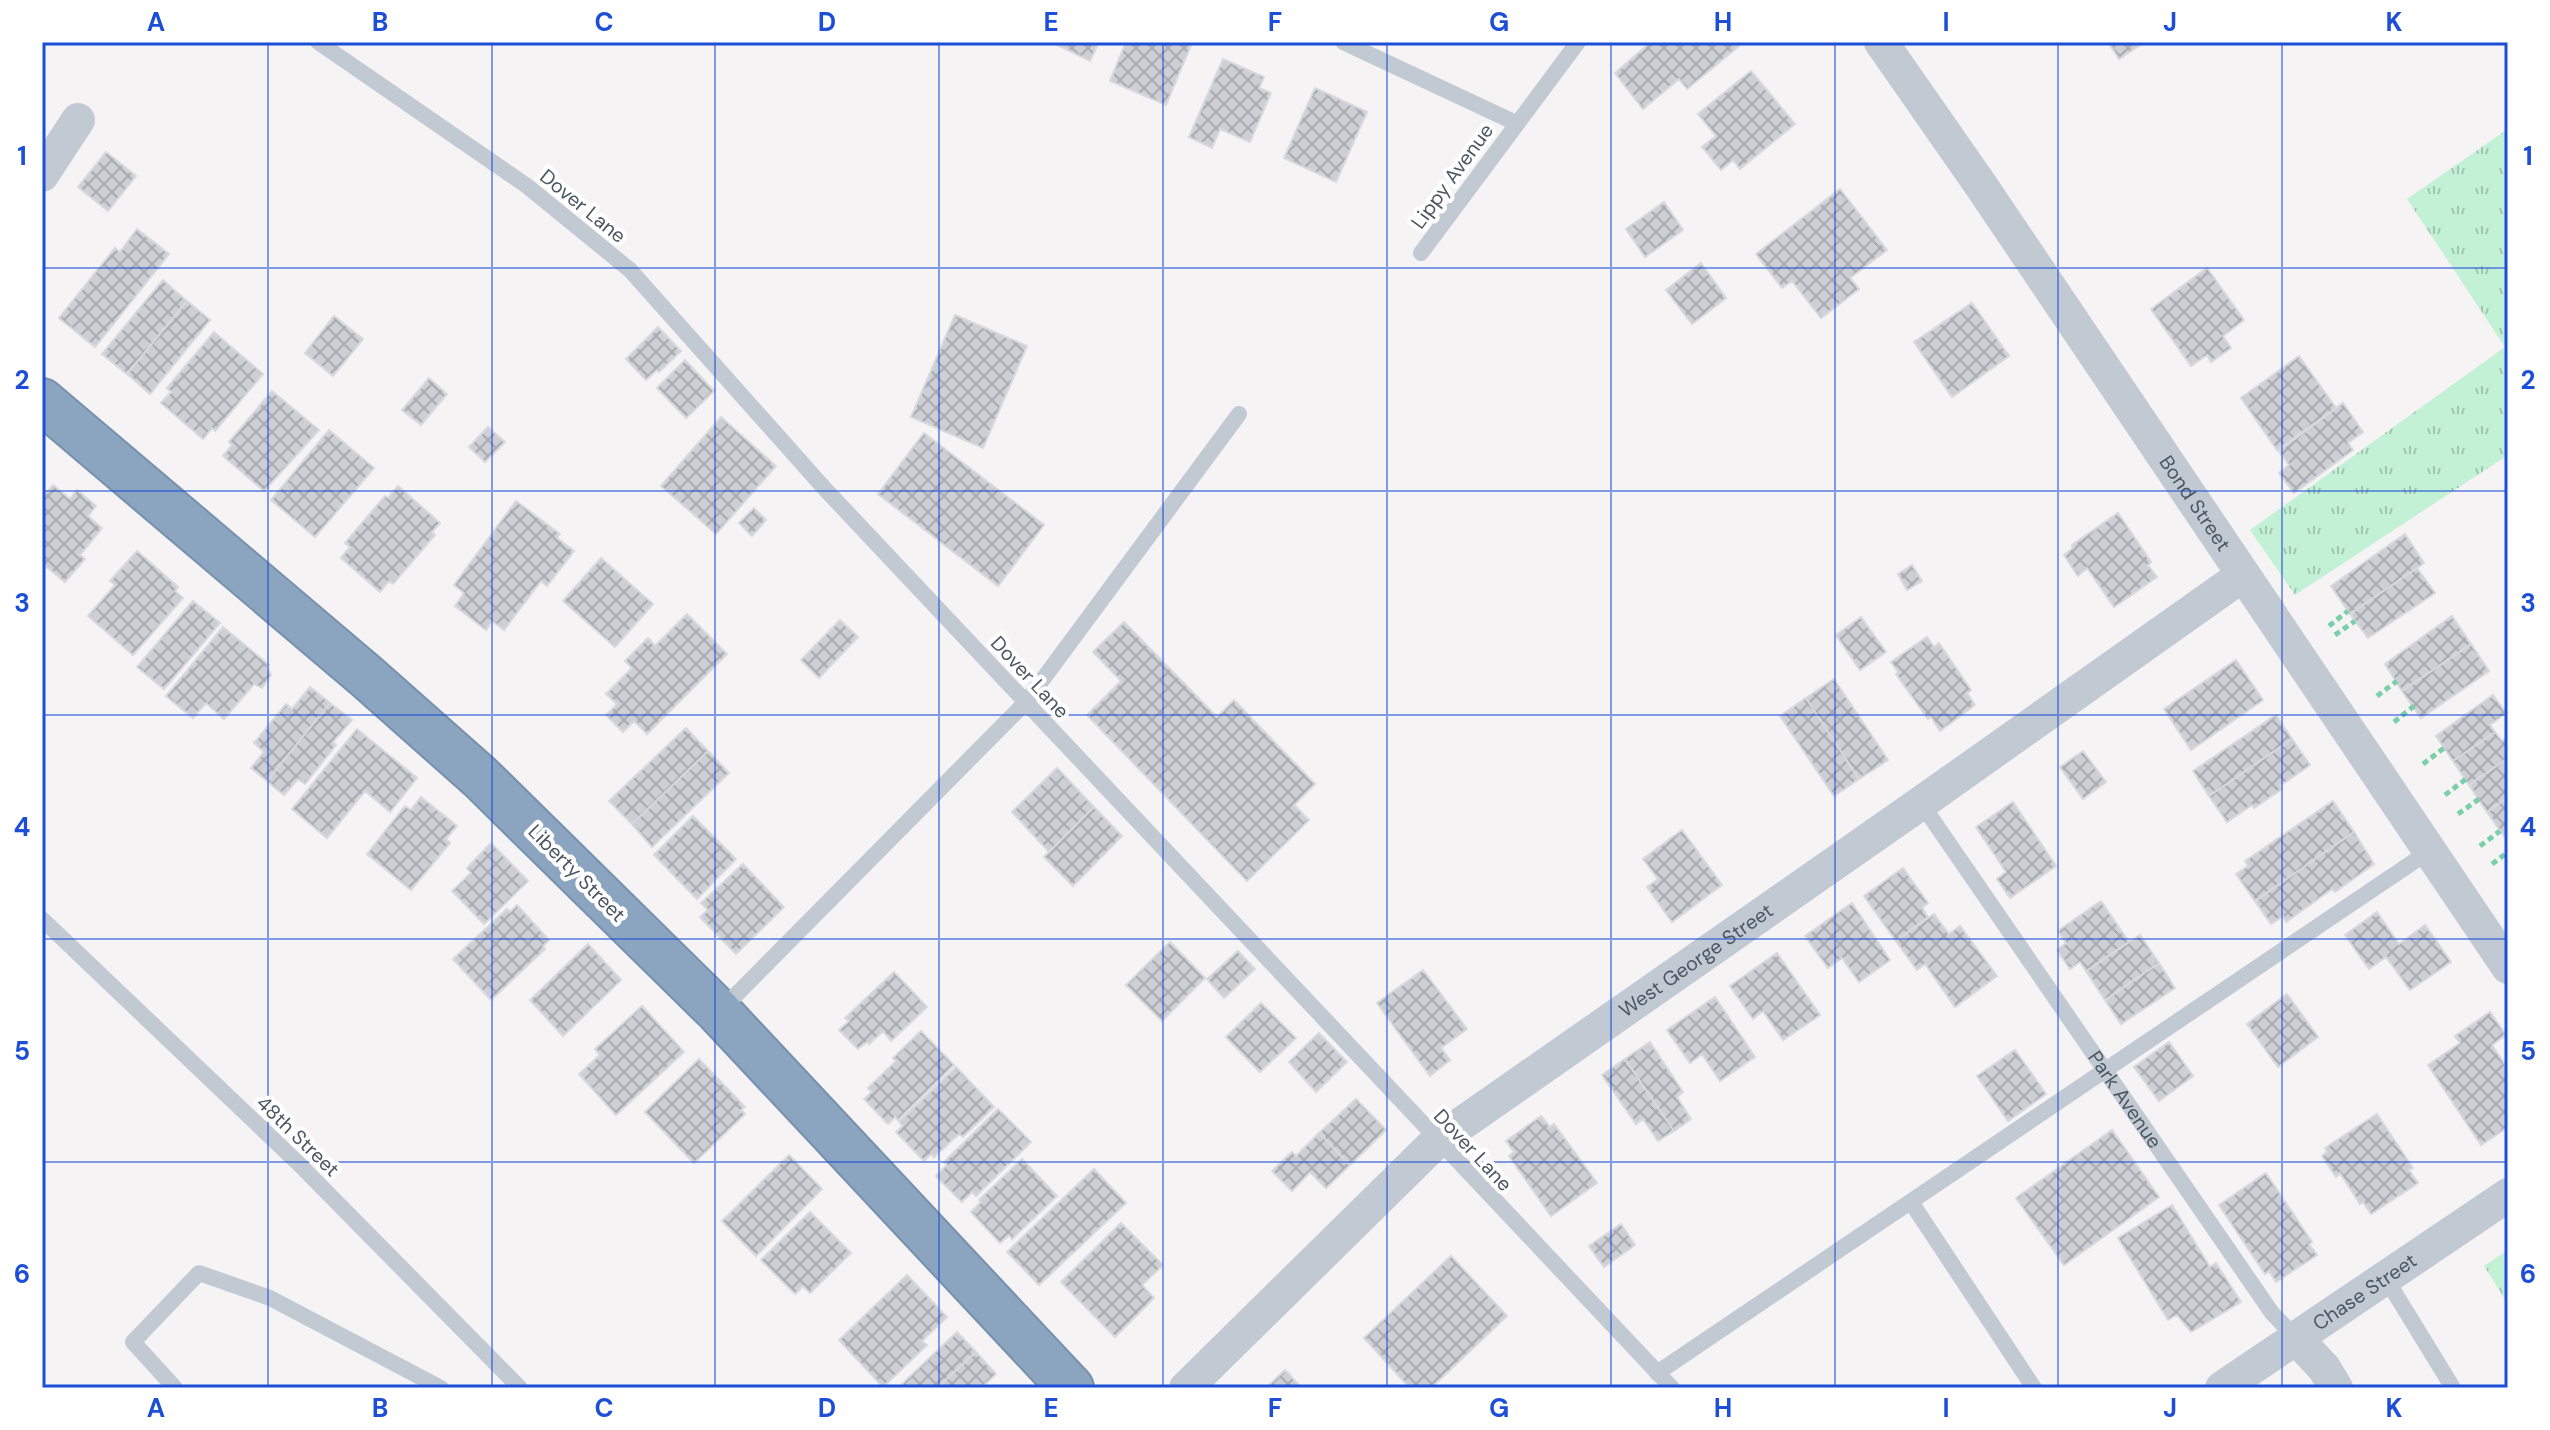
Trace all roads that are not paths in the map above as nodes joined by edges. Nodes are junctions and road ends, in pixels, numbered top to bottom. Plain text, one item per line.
1 (318, 42) edge
2 (1343, 42) edge
3 (1578, 42) edge
4 (1881, 42) edge
5 (78, 120) dead end
6 (1516, 123) junction
7 (42, 175) edge
8 (1421, 253) dead end
9 (42, 401) edge
10 (1239, 414) dead end
11 (2243, 575) junction
12 (1026, 702) junction
13 (1921, 803) junction
14 (2428, 852) junction
15 (42, 919) edge
16 (2508, 967) edge
17 (719, 1012) junction
18 (2105, 1073) junction
19 (1437, 1141) junction
20 (2508, 1195) edge
21 (1911, 1202) junction
22 (2385, 1277) junction
23 (2296, 1338) junction
24 (1657, 1373) junction
25 (175, 1388) edge
26 (441, 1388) edge
27 (520, 1388) edge
28 (1071, 1388) edge
29 (1186, 1388) edge
30 (1672, 1388) edge
31 (2034, 1388) edge
32 (2222, 1388) edge
33 (2336, 1388) edge
34 (2453, 1388) edge

1 - 12 lane, Dover Lane
2 - 6 lane, Lippy Avenue
3 - 6 lane, Lippy Avenue
4 - 11 street, Bond Street
5 - 7 street
6 - 8 lane, Lippy Avenue
9 - 17 highway, Liberty Street
10 - 12 lane
11 - 13 street, West George Street
11 - 14 street, Bond Street
12 - 17 lane
12 - 19 lane, Dover Lane
13 - 18 lane, Park Avenue
13 - 19 street, West George Street
14 - 16 street, Bond Street
14 - 18 lane
15 - 27 lane, 48th Street
17 - 28 highway, Liberty Street
18 - 21 lane
18 - 23 lane, Park Avenue
19 - 24 lane, Dover Lane
19 - 29 street, West George Street
20 - 22 street, Chase Street
21 - 24 lane
21 - 31 lane
22 - 23 street, Chase Street
22 - 34 lane
23 - 32 street, Chase Street
23 - 33 street, Park Avenue
24 - 30 lane, Dover Lane
25 - 26 lane

